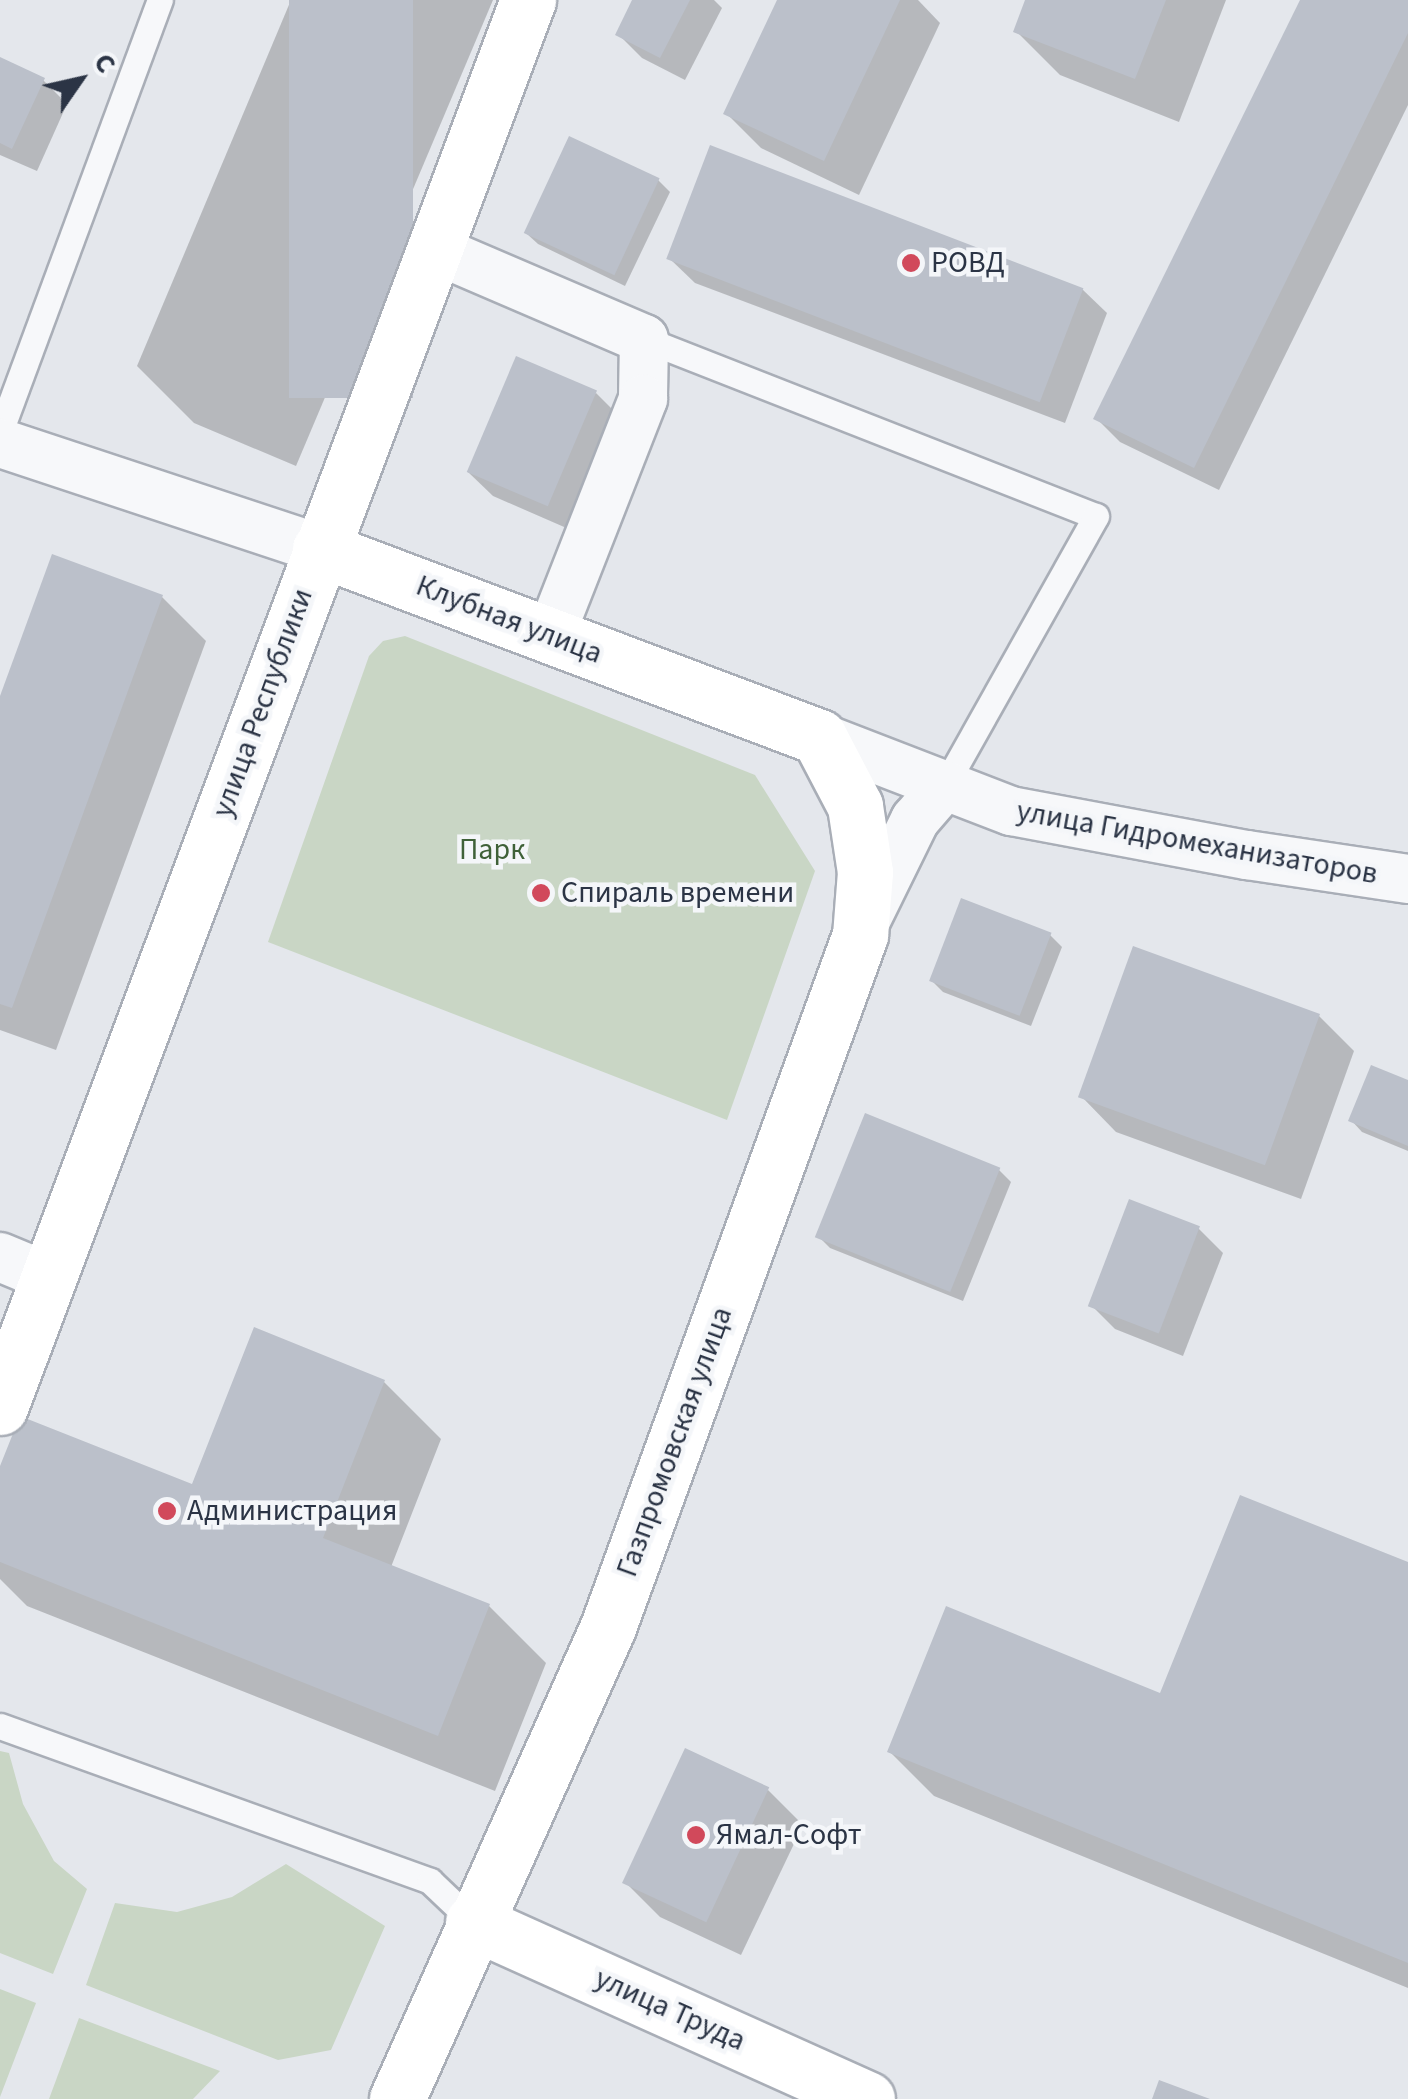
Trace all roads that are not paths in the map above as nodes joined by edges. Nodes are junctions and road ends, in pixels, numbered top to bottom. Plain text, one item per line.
1 (160, 0) edge
2 (528, 0) edge
3 (434, 249) junction
4 (644, 339) junction
5 (0, 432) edge
6 (0, 444) edge
7 (320, 549) junction
8 (550, 636) junction
9 (819, 738) junction
10 (945, 785) junction
11 (1408, 879) edge
12 (860, 935) junction
13 (24, 1267) edge
14 (0, 1407) edge
15 (0, 1726) edge
16 (473, 1922) junction
17 (397, 2099) edge
18 (867, 2099) edge

1 - 5 lane
2 - 3 street, улица Республики
3 - 4 street
3 - 7 street, улица Республики
4 - 8 street
4 - 10 lane
6 - 7 street, Клубная улица
7 - 8 street, Клубная улица
7 - 13 street, улица Республики
8 - 9 street, Клубная улица
9 - 10 street, улица Гидромеханизаторов
9 - 12 street
10 - 11 street, улица Гидромеханизаторов
10 - 12 street, Газпромовская улица
12 - 16 street, Газпромовская улица
13 - 14 street, улица Республики
15 - 16 lane
16 - 17 street, Газпромовская улица
16 - 18 street, улица Труда

